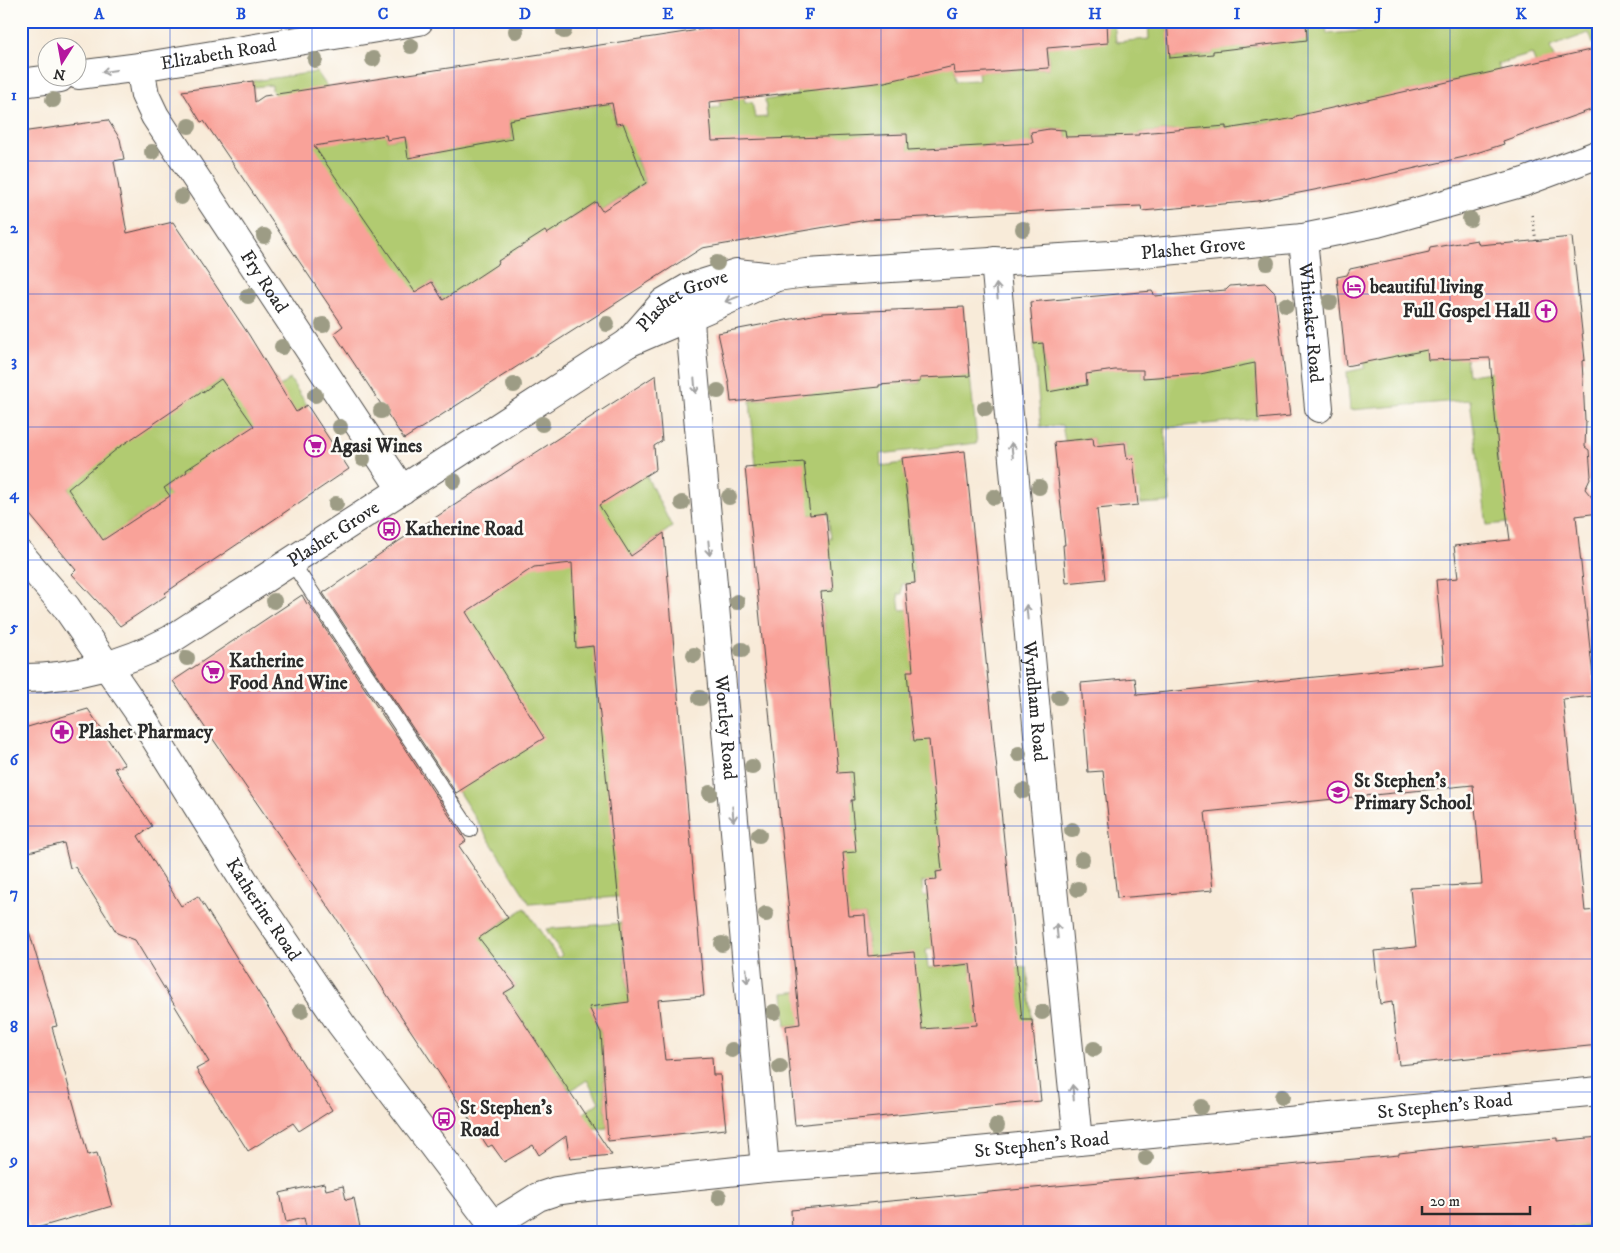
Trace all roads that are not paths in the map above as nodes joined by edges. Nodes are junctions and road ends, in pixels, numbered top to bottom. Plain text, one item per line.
1 (419, 21) edge
2 (140, 67) junction
3 (88, 74) edge
4 (38, 81) edge
5 (21, 83) edge
6 (1599, 154) edge
7 (1303, 238) junction
8 (995, 261) junction
9 (776, 277) junction
10 (688, 288) junction
11 (690, 315) junction
12 (628, 343) junction
13 (1319, 408) dead end
14 (402, 490) junction
15 (21, 555) edge
16 (291, 561) junction
17 (106, 665) junction
18 (21, 678) edge
19 (470, 830) dead end
20 (1599, 1091) edge
21 (1078, 1141) junction
22 (765, 1168) junction
23 (496, 1229) edge

1 - 2 street, Elizabeth Road
2 -> 3 street, Elizabeth Road
2 - 14 street, Fry Road
4 - 5 street
6 - 7 street, Plashet Grove
7 - 8 street, Plashet Grove
7 - 13 street, Whittaker Road
8 - 9 street, Plashet Grove
21 -> 8 street, Wyndham Road
9 - 10 street, Plashet Grove
9 -> 11 street, Plashet Grove
10 - 11 street, Wortley Road
10 - 12 street, Plashet Grove
11 - 12 street, Plashet Grove
11 -> 22 street, Wortley Road
12 - 14 street, Plashet Grove
14 - 16 street, Plashet Grove
15 - 17 street, Katherine Road
16 - 17 street, Plashet Grove
16 - 19 lane
17 - 18 street, Plashet Grove
17 - 23 street, Katherine Road
20 - 21 street, St Stephen's Road
21 - 22 street, St Stephen's Road
22 - 23 street, St Stephen's Road

